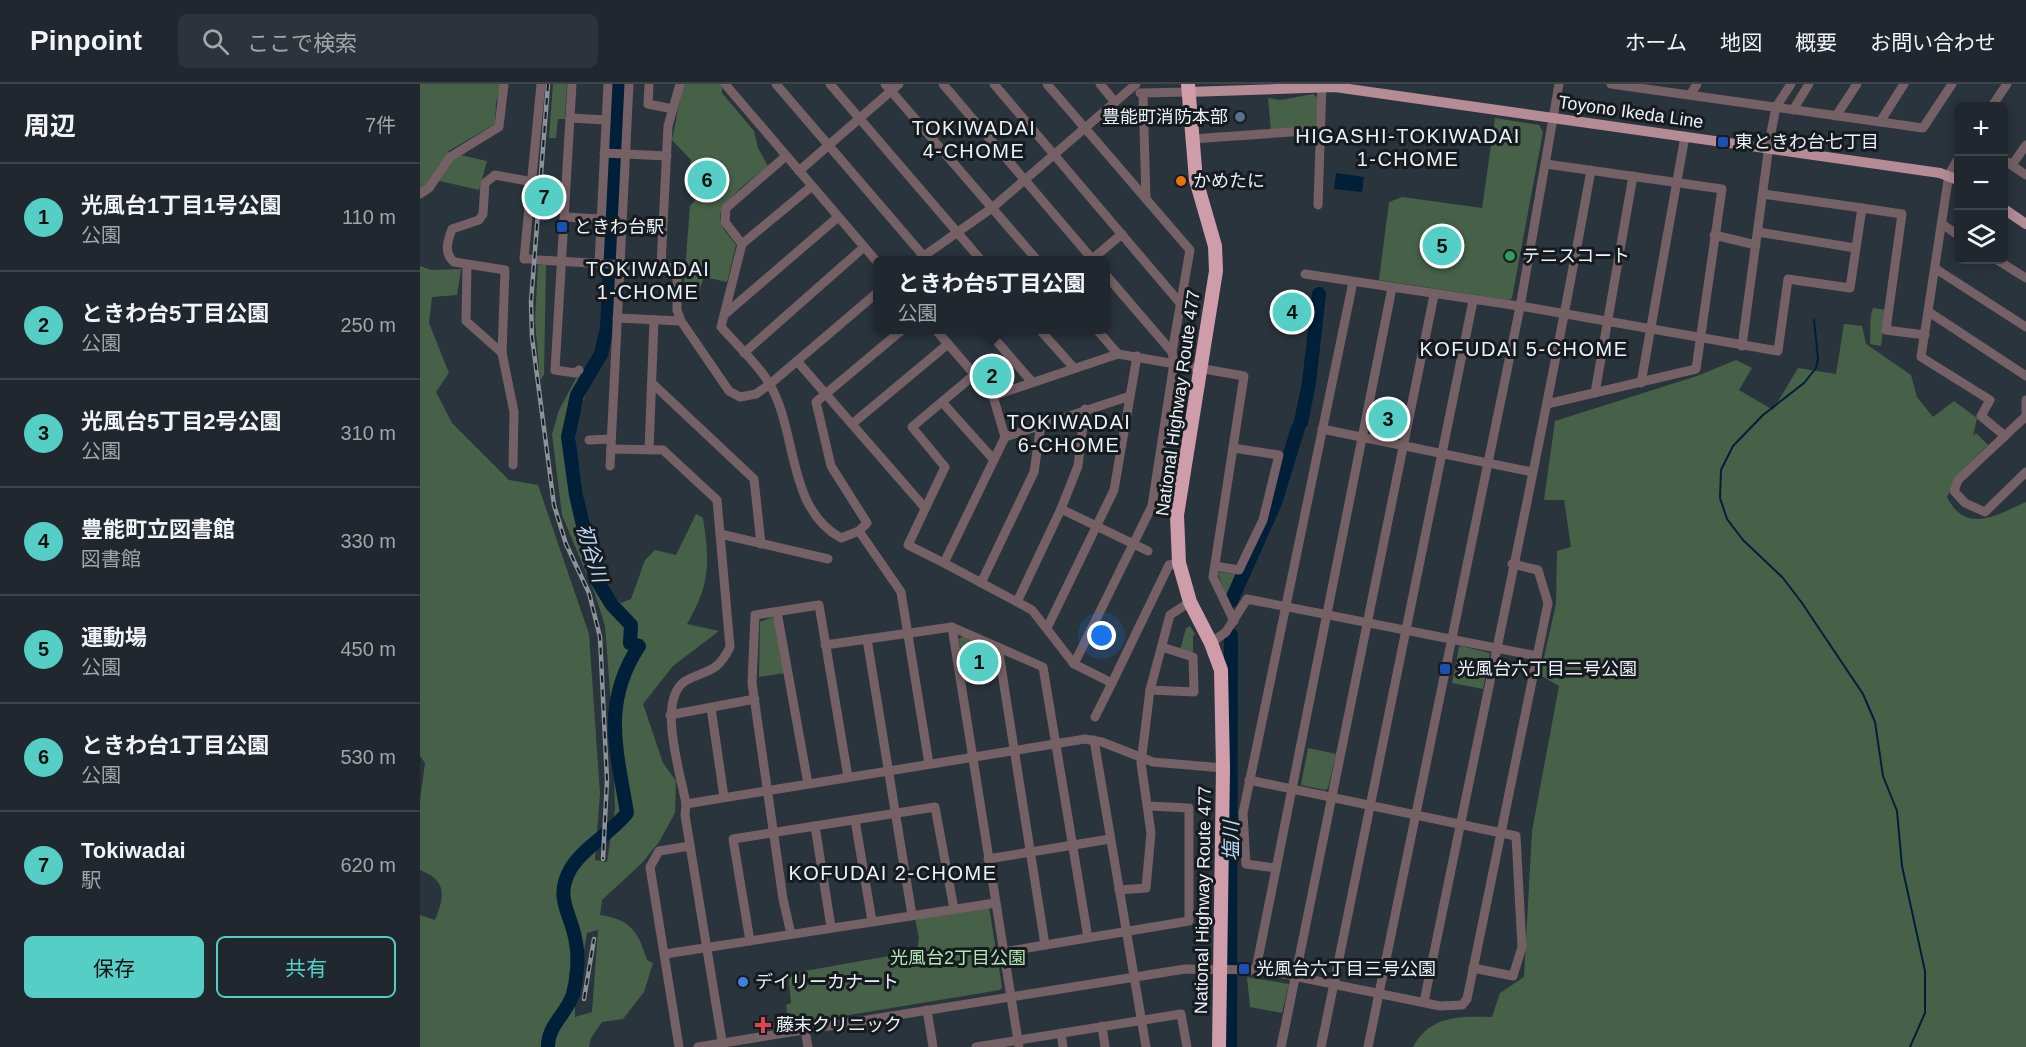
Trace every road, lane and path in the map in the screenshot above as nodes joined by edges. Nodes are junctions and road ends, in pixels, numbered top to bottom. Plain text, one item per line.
1 (504, 84) edge
2 (541, 84) edge
3 (572, 84) edge
4 (608, 84) edge
5 (629, 84) edge
6 (649, 84) edge
7 (680, 84) edge
8 (725, 84) edge
9 (776, 84) edge
10 (830, 84) edge
11 (899, 84) edge
12 (942, 84) edge
13 (993, 84) edge
14 (1047, 84) edge
15 (1100, 84) edge
16 (1136, 84) edge
17 (1559, 84) edge
18 (1611, 84) edge
19 (1697, 84) edge
20 (1791, 84) edge
21 (1809, 84) edge
22 (1857, 84) edge
23 (1904, 84) edge
24 (1952, 84) edge
25 (2007, 84) edge
26 (1322, 85) edge
27 (1648, 86) edge
28 (888, 88) edge
29 (1188, 88) edge
30 (1128, 92) junction
31 (1143, 94) junction
32 (1690, 95) junction
33 (1115, 102) junction
34 (1995, 102) edge
35 (1776, 107) junction
36 (673, 109) junction
37 (1793, 110) junction
38 (1836, 116) junction
39 (1555, 117) junction
40 (570, 118) junction
41 (860, 118) junction
42 (606, 120) junction
43 (1880, 122) junction
44 (1085, 128) junction
45 (1320, 130) junction
46 (1684, 136) junction
47 (1192, 139) junction
48 (829, 145) junction
49 (2026, 145) edge
50 (1769, 148) junction
51 (604, 153) junction
52 (625, 154) junction
53 (1054, 154) junction
54 (667, 156) junction
55 (786, 156) junction
56 (2008, 163) edge
57 (1546, 164) junction
58 (1591, 170) junction
59 (799, 171) junction
60 (2026, 175) edge
61 (1633, 176) junction
62 (1954, 177) edge
63 (1024, 180) junction
64 (533, 182) junction
65 (1676, 182) junction
66 (812, 186) junction
67 (420, 194) edge
68 (1763, 194) junction
69 (1146, 199) junction
70 (1318, 205) dead end
71 (992, 208) junction
72 (1862, 208) junction
73 (2005, 210) edge
74 (566, 217) junction
75 (838, 217) junction
76 (600, 219) junction
77 (1942, 224) junction
78 (2026, 224) edge
79 (957, 232) junction
80 (1758, 232) junction
81 (1954, 232) edge
82 (1122, 234) junction
83 (1714, 235) junction
84 (742, 244) junction
85 (1756, 245) junction
86 (864, 247) junction
87 (1856, 248) junction
88 (921, 256) edge
89 (927, 256) edge
90 (977, 256) edge
91 (1033, 256) edge
92 (1089, 256) edge
93 (1097, 256) edge
94 (873, 257) edge
95 (563, 261) junction
96 (599, 263) junction
97 (467, 264) junction
98 (620, 264) junction
99 (2003, 264) edge
100 (661, 266) junction
101 (1936, 269) junction
102 (1305, 274) dead end
103 (2026, 278) edge
104 (1110, 280) edge
105 (1353, 282) junction
106 (1392, 288) junction
107 (1434, 295) junction
108 (873, 296) edge
109 (1473, 301) junction
110 (1180, 303) junction
111 (1520, 307) junction
112 (1929, 312) junction
113 (724, 315) junction
114 (1565, 315) junction
115 (617, 318) junction
116 (654, 320) junction
117 (681, 321) junction
118 (1608, 323) junction
119 (2026, 327) edge
120 (1650, 330) junction
121 (897, 334) edge
122 (939, 334) edge
123 (990, 334) edge
124 (1044, 334) edge
125 (1100, 334) edge
126 (1925, 335) junction
127 (1701, 338) junction
128 (948, 344) junction
129 (1742, 346) junction
130 (1172, 352) junction
131 (501, 353) junction
132 (744, 353) junction
133 (1118, 354) junction
134 (1137, 356) junction
135 (797, 361) junction
136 (1174, 363) junction
137 (1074, 368) junction
138 (1200, 368) junction
139 (579, 370) dead end
140 (974, 375) junction
141 (2026, 376) edge
142 (1032, 382) junction
143 (1641, 382) junction
144 (653, 384) junction
145 (770, 384) junction
146 (826, 393) junction
147 (1595, 393) junction
148 (993, 396) junction
149 (1130, 396) junction
150 (2026, 400) edge
151 (942, 402) junction
152 (1547, 404) junction
153 (1085, 409) junction
154 (2026, 416) edge
155 (852, 424) junction
156 (1041, 424) junction
157 (1322, 429) junction
158 (1005, 436) junction
159 (2005, 436) junction
160 (1362, 437) junction
161 (589, 440) dead end
162 (611, 444) junction
163 (1403, 446) junction
164 (1233, 448) junction
165 (649, 450) junction
166 (1442, 453) junction
167 (994, 460) junction
168 (1488, 462) junction
169 (513, 465) dead end
170 (610, 466) dead end
171 (1532, 472) junction
172 (2026, 472) edge
173 (925, 508) junction
174 (1061, 509) junction
175 (1096, 526) junction
176 (860, 531) junction
177 (720, 534) junction
178 (761, 543) junction
179 (1134, 544) junction
180 (1148, 551) dead end
181 (828, 559) dead end
182 (944, 563) junction
183 (1179, 563) junction
184 (1512, 564) junction
185 (1215, 566) junction
186 (981, 583) junction
187 (1017, 602) junction
188 (1190, 602) junction
189 (1285, 607) junction
190 (777, 612) junction
191 (1327, 615) junction
192 (1234, 621) junction
193 (1367, 623) junction
194 (952, 627) junction
195 (1047, 628) junction
196 (1406, 630) junction
197 (908, 633) junction
198 (867, 639) junction
199 (1452, 639) junction
200 (1211, 644) junction
201 (825, 645) junction
202 (998, 647) junction
203 (1162, 647) junction
204 (1495, 648) junction
205 (1538, 656) junction
206 (1074, 664) junction
207 (1112, 683) junction
208 (1150, 690) junction
209 (755, 699) junction
210 (711, 708) junction
211 (670, 715) junction
212 (1095, 717) dead end
213 (1094, 740) junction
214 (1056, 743) junction
215 (1014, 749) junction
216 (972, 757) junction
217 (1142, 758) junction
218 (930, 764) junction
219 (1223, 768) junction
220 (888, 770) junction
221 (848, 777) junction
222 (1249, 780) junction
223 (808, 784) junction
224 (1292, 789) junction
225 (768, 790) junction
226 (724, 797) junction
227 (1331, 797) junction
228 (686, 804) junction
229 (1370, 805) junction
230 (1148, 806) junction
231 (895, 813) junction
232 (1416, 815) junction
233 (855, 820) junction
234 (1460, 824) junction
235 (815, 826) junction
236 (774, 832) junction
237 (1501, 832) junction
238 (1110, 839) junction
239 (1073, 845) junction
240 (690, 846) junction
241 (1030, 852) junction
242 (988, 859) junction
243 (1276, 868) junction
244 (1119, 890) junction
245 (995, 903) junction
246 (954, 909) junction
247 (912, 915) junction
248 (872, 921) junction
249 (831, 927) junction
250 (1126, 931) junction
251 (791, 934) junction
252 (1088, 938) junction
253 (750, 941) junction
254 (1045, 945) junction
255 (707, 948) junction
256 (1003, 952) junction
257 (665, 954) junction
258 (1473, 968) junction
259 (1256, 969) junction
260 (1136, 976) junction
261 (1295, 976) junction
262 (1334, 984) junction
263 (1379, 993) junction
264 (1011, 996) junction
265 (1424, 1002) junction
266 (927, 1010) junction
267 (1141, 1020) junction
268 (1102, 1026) junction
269 (805, 1030) junction
270 (1061, 1033) junction
271 (1019, 1043) edge
272 (722, 1045) edge
273 (679, 1047) edge
274 (698, 1047) edge
275 (808, 1047) edge
276 (933, 1047) edge
277 (976, 1047) edge
278 (1063, 1047) edge
279 (1105, 1047) edge
280 (1146, 1047) edge
281 (1187, 1047) edge
282 (1219, 1047) edge
283 (1281, 1047) edge
284 (1321, 1047) edge
285 (1368, 1047) edge

1 - 67 street
2 - 64 street
3 - 40 street
4 - 42 street
5 - 52 street
6 - 36 street
7 - 36 street
8 - 55 street
9 - 48 street
10 - 41 street
11 - 28 street
12 - 63 street
13 - 53 street
14 - 44 street
15 - 33 street
16 - 30 street
17 - 39 street
18 - 27 street
19 - 32 street
20 - 35 street
21 - 37 street
22 - 38 street
23 - 43 street
24 - 43 street
25 - 34 street
26 - 29 main road, Toyono Ikeda Line
26 - 39 main road, Toyono Ikeda Line
26 - 45 street
27 - 32 street
28 - 41 street
28 - 71 street
29 - 31 street
29 - 47 highway, National Highway Route 477
30 - 31 street
30 - 33 street
31 - 69 street
32 - 35 street
33 - 44 street
35 - 37 street
35 - 50 street
36 - 54 street
37 - 38 street
38 - 43 street
39 - 46 main road, Toyono Ikeda Line
39 - 57 street
40 - 42 street
40 - 74 street
41 - 48 street
41 - 79 street
42 - 51 street
44 - 53 street
44 - 69 street
45 - 47 street
45 - 70 street
46 - 50 main road, Toyono Ikeda Line
46 - 65 street
47 - 138 highway, National Highway Route 477
48 - 59 street
48 - 88 street
49 - 56 street
50 - 62 main road, Toyono Ikeda Line
50 - 68 street
51 - 52 street
51 - 76 street
52 - 54 street
52 - 98 street
53 - 63 street
53 - 82 street
54 - 100 street
55 - 59 street
55 - 84 street
56 - 60 street
57 - 58 street
57 - 111 street
58 - 61 street
58 - 114 street
59 - 66 street
61 - 65 street
61 - 118 street
62 - 77 street
63 - 71 street
63 - 92 street
64 - 95 street
64 - 97 street
65 - 83 street
65 - 120 street
66 - 75 street
66 - 84 street
68 - 72 street
68 - 80 street
69 - 110 street
71 - 79 street
71 - 91 street
72 - 87 street
72 - 126 street
73 - 78 main road
74 - 76 street
74 - 95 street
75 - 86 street
75 - 113 street
76 - 96 street
77 - 81 street
77 - 101 street
79 - 89 street
79 - 90 street
80 - 85 street
80 - 87 street
82 - 93 street
82 - 110 street
83 - 85 street
83 - 127 street
84 - 113 street
85 - 129 street
86 - 94 street
86 - 132 street
87 - 129 street
95 - 96 street
95 - 139 street
96 - 98 street
97 - 131 street
97 - 131 street
98 - 100 street
98 - 115 street
99 - 103 street
100 - 117 street
101 - 112 street
101 - 119 street
102 - 105 street
104 - 130 street
105 - 106 street
105 - 157 street
106 - 107 street
106 - 160 street
107 - 109 street
107 - 163 street
108 - 135 street
109 - 111 street
109 - 166 street
110 - 130 street
111 - 114 street
111 - 168 street
112 - 126 street
112 - 141 street
113 - 132 street
114 - 118 street
114 - 152 street
115 - 116 street
115 - 162 street
116 - 117 street
116 - 144 street
117 - 145 street
118 - 120 street
118 - 147 street
120 - 127 street
120 - 143 street
121 - 146 street
122 - 128 street
123 - 142 street
124 - 137 street
125 - 133 street
126 - 159 street
127 - 129 street
127 - 143 street
128 - 140 street
128 - 155 street
130 - 136 street
131 - 169 street
132 - 145 street
133 - 134 street
133 - 137 street
134 - 136 street
134 - 149 street
135 - 145 street
135 - 146 street
136 - 138 street
136 - 179 street
137 - 142 street
138 - 164 street
138 - 183 highway, National Highway Route 477
140 - 148 street
140 - 151 street
142 - 148 street
143 - 147 street
144 - 165 street
144 - 178 street
145 - 176 street
146 - 155 street
146 - 176 street
147 - 152 street
148 - 158 street
149 - 153 street
149 - 175 street
150 - 154 street
151 - 167 street
151 - 173 street
152 - 171 street
153 - 156 street
153 - 174 street
154 - 159 street
155 - 173 street
156 - 158 street
156 - 186 street
157 - 160 street
157 - 189 street
158 - 167 street
159 - 172 street
160 - 163 street
160 - 191 street
161 - 162 street
162 - 165 street
162 - 170 street
163 - 166 street
163 - 193 street
164 - 185 street
164 - 185 street
165 - 177 street
166 - 168 street
166 - 196 street
167 - 182 street
168 - 171 street
168 - 199 street
171 - 184 street
173 - 182 street
174 - 175 street
174 - 187 street
175 - 179 street
175 - 195 street
176 - 197 street
177 - 178 street
177 - 211 street
178 - 181 street
179 - 180 street
179 - 206 street
182 - 186 street
183 - 188 highway, National Highway Route 477
183 - 207 street
184 - 204 street
184 - 205 street
185 - 192 street
186 - 187 street
187 - 195 street
188 - 200 highway, National Highway Route 477
188 - 203 street
189 - 191 street
189 - 192 street
189 - 222 street
190 - 201 street
190 - 209 street
190 - 223 street
191 - 193 street
191 - 224 street
192 - 200 street
193 - 196 street
193 - 227 street
194 - 197 street
194 - 202 street
194 - 216 street
195 - 206 street
196 - 199 street
196 - 229 street
197 - 198 street
197 - 218 street
198 - 201 street
198 - 220 street
199 - 204 street
199 - 232 street
200 - 219 highway, National Highway Route 477
201 - 221 street
202 - 214 street
202 - 215 street
203 - 208 street
203 - 208 street
204 - 205 street
204 - 234 street
205 - 237 street
206 - 207 street
207 - 212 street
208 - 217 street
209 - 210 street
209 - 225 street
210 - 211 street
210 - 226 street
211 - 228 street
213 - 214 street
213 - 217 street
213 - 238 street
214 - 215 street
214 - 239 street
215 - 216 street
215 - 241 street
216 - 218 street
216 - 242 street
217 - 219 street
217 - 230 street
218 - 220 street
219 - 282 highway, National Highway Route 477
220 - 221 street
220 - 231 street
221 - 223 street
222 - 224 street
222 - 243 street
223 - 225 street
224 - 227 street
224 - 243 street
225 - 226 street
225 - 236 street
226 - 228 street
227 - 229 street
227 - 261 street
228 - 240 street
229 - 232 street
229 - 262 street
230 - 244 street
230 - 250 street
231 - 233 street
231 - 246 street
231 - 247 street
232 - 234 street
232 - 263 street
233 - 235 street
233 - 248 street
234 - 237 street
234 - 265 street
235 - 236 street
235 - 249 street
236 - 251 street
236 - 253 street
237 - 258 street
237 - 258 street
238 - 239 street
238 - 244 street
239 - 241 street
239 - 252 street
240 - 255 street
240 - 257 street
241 - 242 street
241 - 254 street
242 - 245 street
243 - 259 street
244 - 250 street
245 - 246 street
245 - 256 street
246 - 247 street
247 - 248 street
248 - 249 street
249 - 251 street
250 - 252 street
250 - 260 street
251 - 253 street
252 - 254 street
253 - 255 street
254 - 256 street
255 - 257 street
255 - 272 street
256 - 264 street
257 - 273 street
258 - 265 street
259 - 260 street
259 - 261 street
260 - 264 street
260 - 267 street
261 - 262 street
261 - 283 street
262 - 263 street
262 - 284 street
263 - 265 street
263 - 285 street
264 - 266 street
264 - 271 street
266 - 269 street
266 - 276 street
267 - 268 street
267 - 280 street
267 - 281 street
268 - 270 street
268 - 279 street
269 - 272 street
269 - 275 street
270 - 271 street
270 - 278 street
271 - 277 street
272 - 274 street

